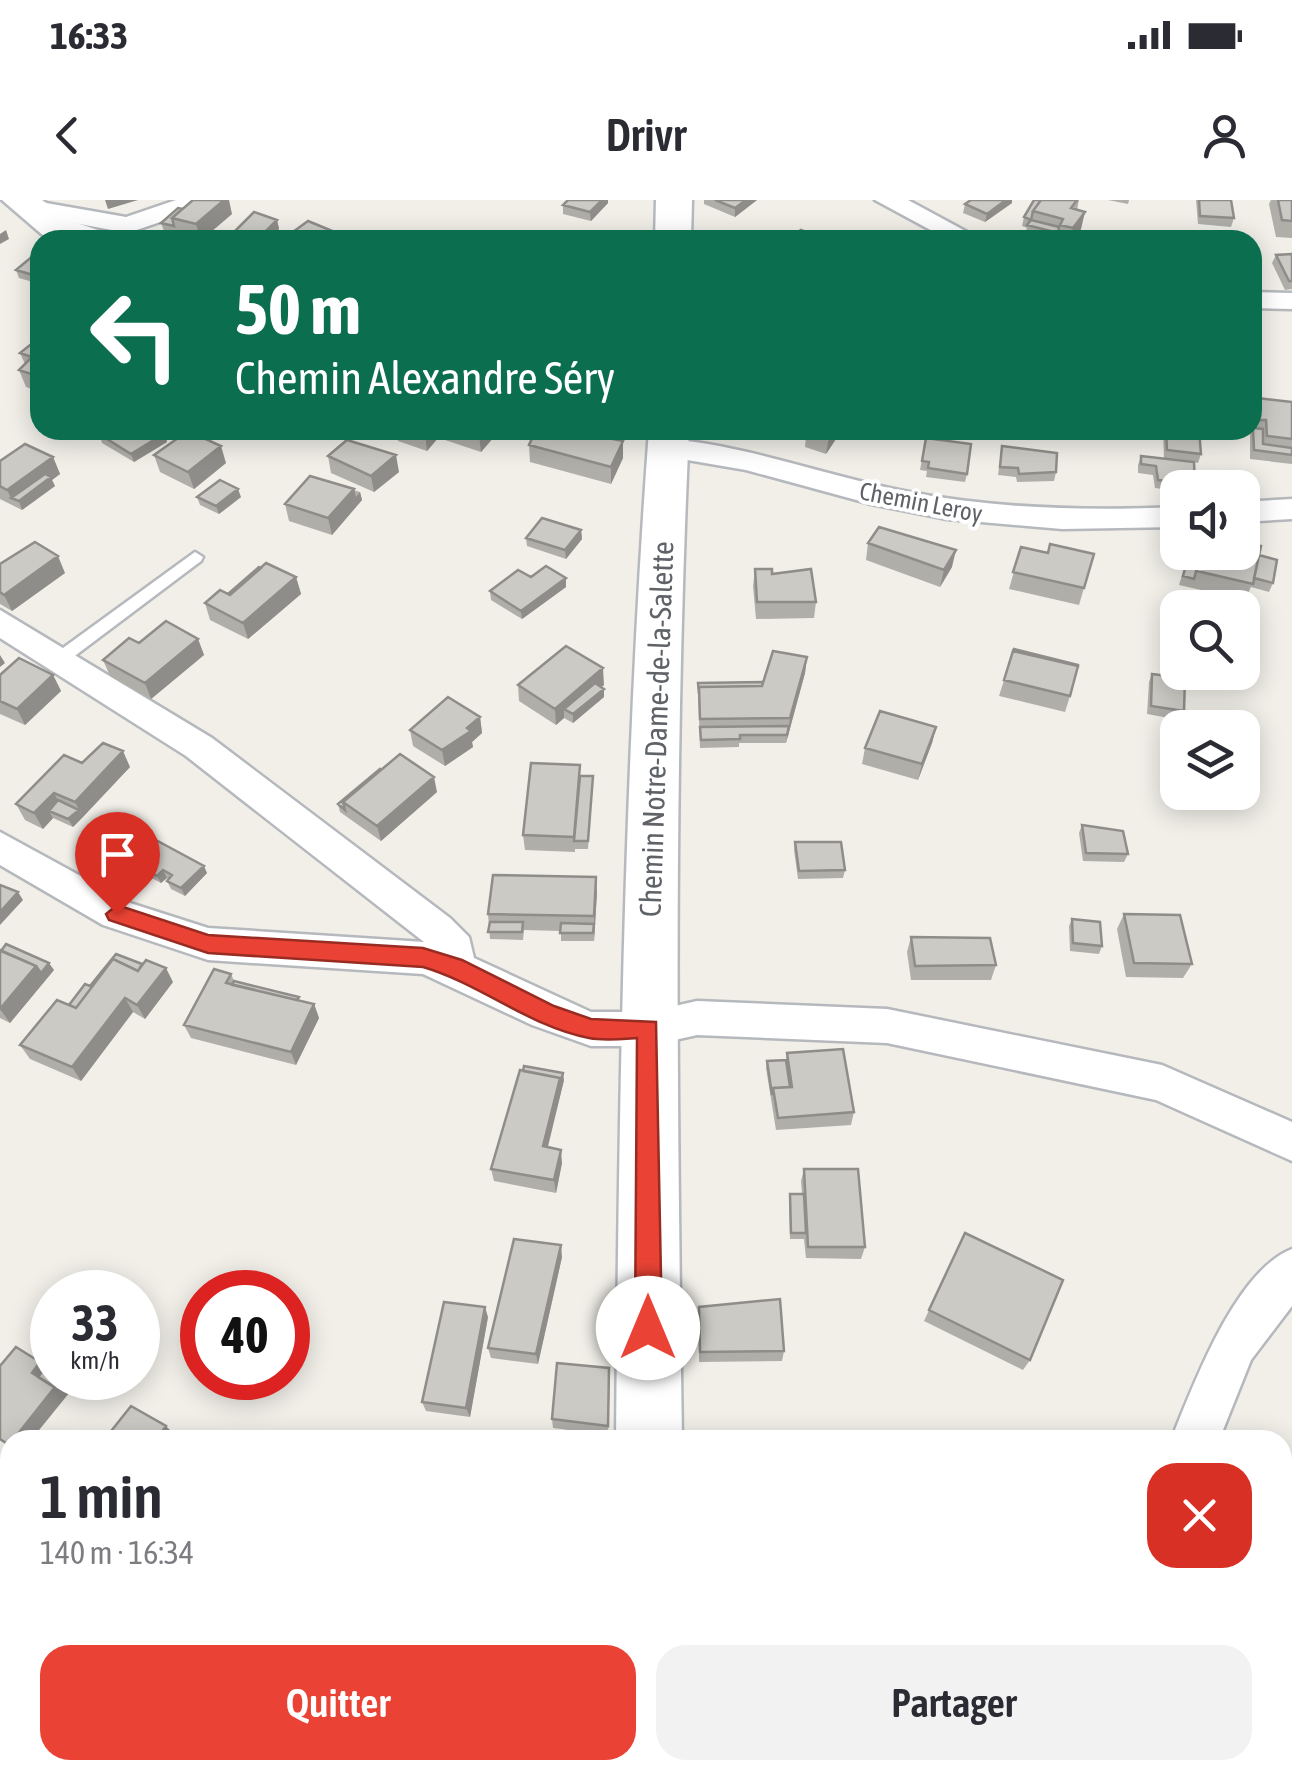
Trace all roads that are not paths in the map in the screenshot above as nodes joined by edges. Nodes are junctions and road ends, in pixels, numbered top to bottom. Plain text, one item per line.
1 (202, 200) edge
2 (674, 200) edge
3 (888, 200) edge
4 (24, 204) edge
5 (58, 230) edge
6 (673, 230) edge
7 (949, 230) edge
8 (1262, 300) edge
9 (1292, 301) edge
10 (664, 440) edge
11 (678, 440) edge
12 (1292, 509) edge
13 (1260, 511) edge
14 (1160, 517) edge
15 (195, 557) dead end
16 (0, 622) edge
17 (58, 660) junction
18 (0, 847) edge
19 (454, 967) junction
20 (648, 1028) junction
21 (1292, 1142) edge
22 (1292, 1270) edge
23 (648, 1430) edge
24 (1199, 1430) edge

1 - 4 street
2 - 6 street
3 - 7 street
4 - 5 street
8 - 9 street
10 - 20 street, Chemin Notre-Dame-de-la-Salette
11 - 14 street, Chemin Leroy
12 - 13 street
15 - 17 lane
16 - 17 street
17 - 19 street
18 - 19 street
19 - 20 street
20 - 21 street
20 - 23 street, Chemin Notre-Dame-de-la-Salette
22 - 24 street

